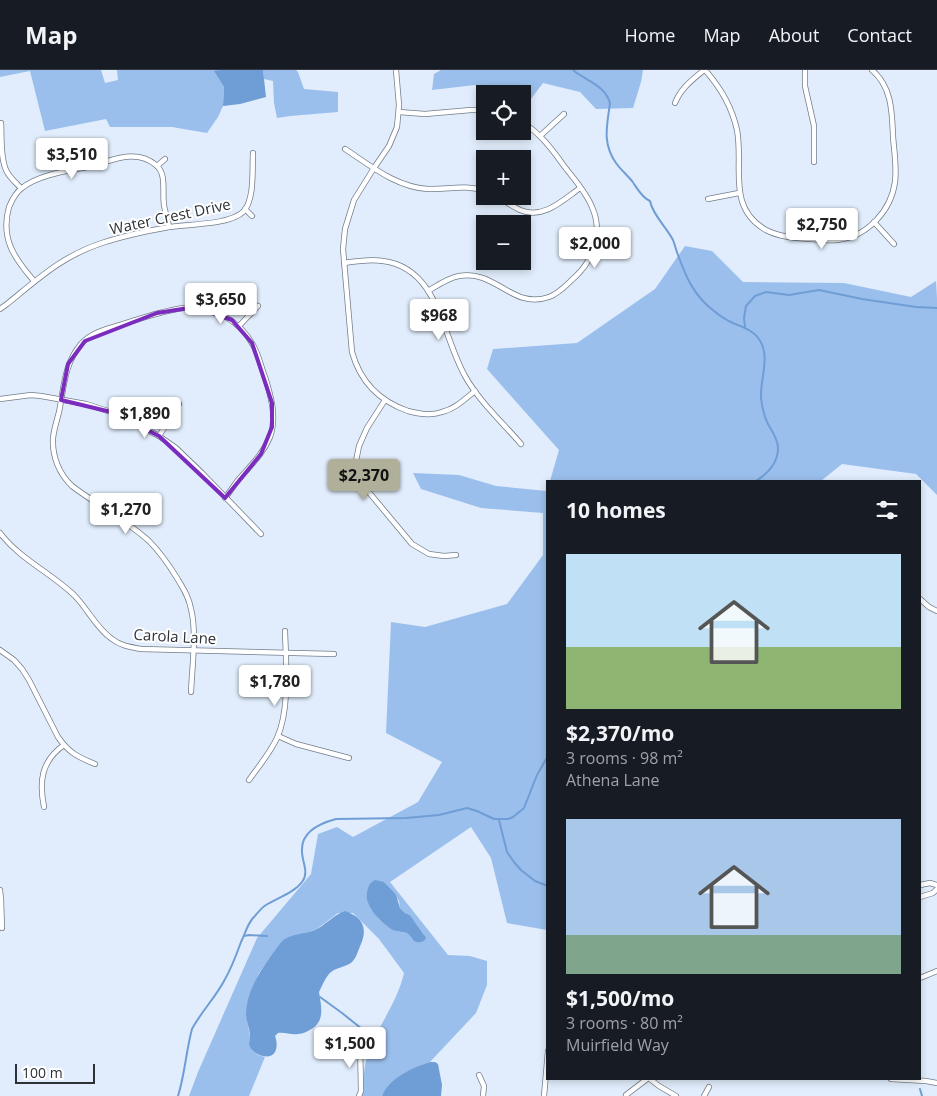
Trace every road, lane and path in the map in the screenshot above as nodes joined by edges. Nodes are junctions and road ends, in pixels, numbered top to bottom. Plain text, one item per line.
1 (396, 70) edge
2 (705, 70) edge
3 (805, 70) edge
4 (872, 70) edge
5 (675, 103) dead end
6 (476, 110) edge
7 (399, 112) junction
8 (564, 114) dead end
9 (1, 122) dead end
10 (531, 129) edge
11 (540, 136) junction
12 (345, 149) dead end
13 (253, 153) dead end
14 (165, 159) dead end
15 (814, 162) dead end
16 (157, 166) junction
17 (374, 168) junction
18 (21, 188) junction
19 (580, 188) junction
20 (476, 189) edge
21 (739, 193) junction
22 (708, 199) dead end
23 (511, 205) edge
24 (245, 210) junction
25 (252, 216) dead end
26 (874, 222) junction
27 (169, 227) junction
28 (596, 230) junction
29 (607, 231) dead end
30 (894, 244) dead end
31 (344, 263) junction
32 (34, 281) junction
33 (428, 291) junction
34 (258, 306) dead end
35 (0, 309) edge
36 (239, 326) junction
37 (475, 391) junction
38 (0, 399) edge
39 (61, 400) junction
40 (385, 400) junction
41 (179, 404) dead end
42 (159, 436) junction
43 (521, 444) dead end
44 (226, 498) junction
45 (0, 533) edge
46 (261, 534) dead end
47 (456, 556) dead end
48 (921, 600) edge
49 (937, 611) edge
50 (284, 631) dead end
51 (0, 650) edge
52 (193, 650) junction
53 (285, 652) junction
54 (334, 654) dead end
55 (191, 692) dead end
56 (278, 736) junction
57 (64, 745) junction
58 (349, 758) dead end
59 (95, 764) dead end
60 (249, 780) dead end
61 (44, 807) dead end
62 (921, 885) edge
63 (937, 885) edge
64 (937, 889) edge
65 (0, 890) edge
66 (921, 897) edge
67 (2, 928) dead end
68 (937, 971) edge
69 (921, 978) edge
70 (360, 1043) dead end
71 (546, 1073) edge
72 (479, 1075) dead end
73 (648, 1080) edge
74 (650, 1080) edge
75 (908, 1080) edge
76 (937, 1083) edge
77 (709, 1087) dead end
78 (626, 1095) edge
79 (360, 1096) edge
80 (483, 1096) edge
81 (544, 1096) edge
82 (676, 1096) edge
83 (704, 1096) edge

1 - 7 street
2 - 5 street
2 - 21 street
3 - 15 street
4 - 26 street
6 - 7 street
7 - 17 street
8 - 11 street
9 - 18 street
10 - 11 street
11 - 19 street
12 - 17 street
13 - 24 street, Water Crest Drive
14 - 16 street
16 - 18 street
16 - 27 street
17 - 20 street
17 - 31 street
18 - 32 street
19 - 23 street
19 - 28 street
21 - 22 street
21 - 26 street
24 - 25 street, Water Crest Drive
24 - 27 street, Water Crest Drive
26 - 30 street
27 - 32 street, Water Crest Drive
28 - 29 street
28 - 33 street
31 - 33 street
31 - 40 street
32 - 35 street, Water Crest Drive
33 - 37 street
34 - 36 street
36 - 39 street
36 - 44 street
37 - 40 street
37 - 43 street
38 - 39 street
39 - 42 street
39 - 52 street
40 - 47 street
41 - 42 street
42 - 44 street
44 - 46 street
45 - 52 street, Carola Lane
48 - 49 street
50 - 53 street
51 - 57 street
52 - 53 street, Carola Lane
52 - 55 street
53 - 54 street, Carola Lane
53 - 56 street
56 - 58 street
56 - 60 street
57 - 59 street
57 - 61 street
62 - 63 street
64 - 66 street
65 - 67 street
68 - 69 street
70 - 79 street
71 - 81 street
72 - 80 street
73 - 78 street
74 - 82 street
75 - 76 street
77 - 83 street

